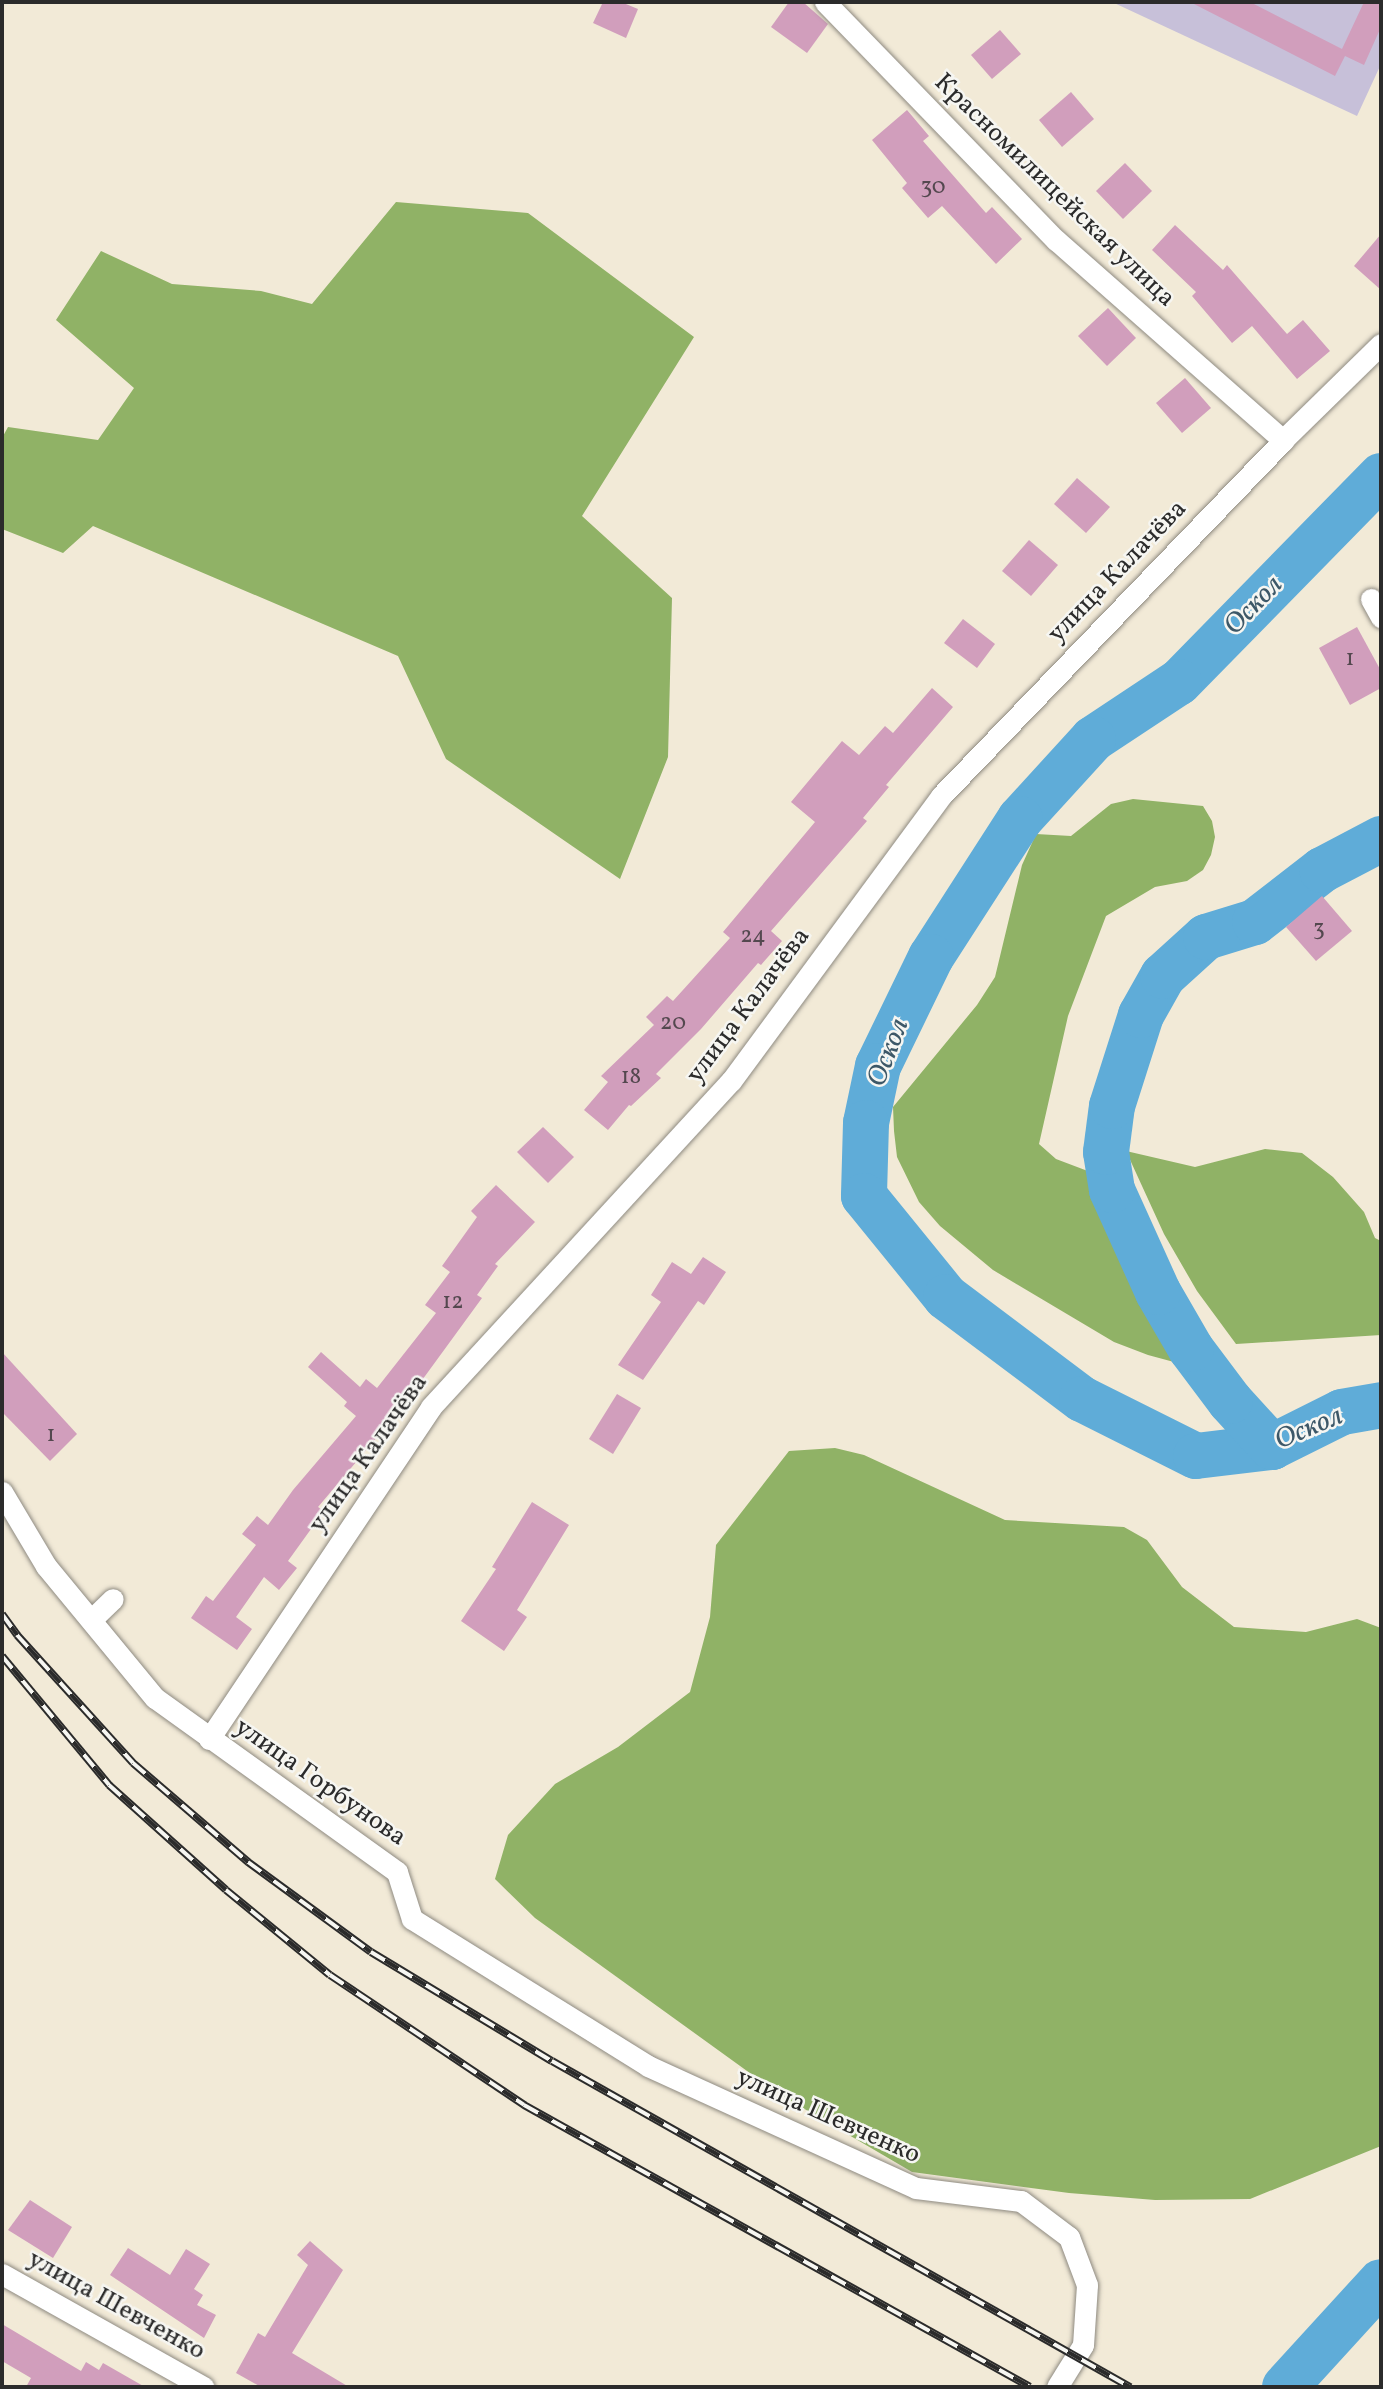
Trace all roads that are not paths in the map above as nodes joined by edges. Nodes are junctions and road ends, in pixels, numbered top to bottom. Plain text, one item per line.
1 (825, 2) edge
2 (1381, 344) edge
3 (1283, 440) junction
4 (2, 1492) edge
5 (113, 1599) dead end
6 (91, 1620) junction
7 (209, 1739) junction
8 (648, 2066) joint
9 (2, 2274) edge
10 (203, 2387) edge
11 (1057, 2387) edge

1 - 3 street, Красномилицейская улица
2 - 3 street, улица Калачёва
3 - 7 street, улица Калачёва
4 - 6 street, улица Горбунова
5 - 6 street
6 - 7 street, улица Горбунова
7 - 8 street, улица Горбунова
8 - 11 street, улица Шевченко
9 - 10 street, улица Шевченко

